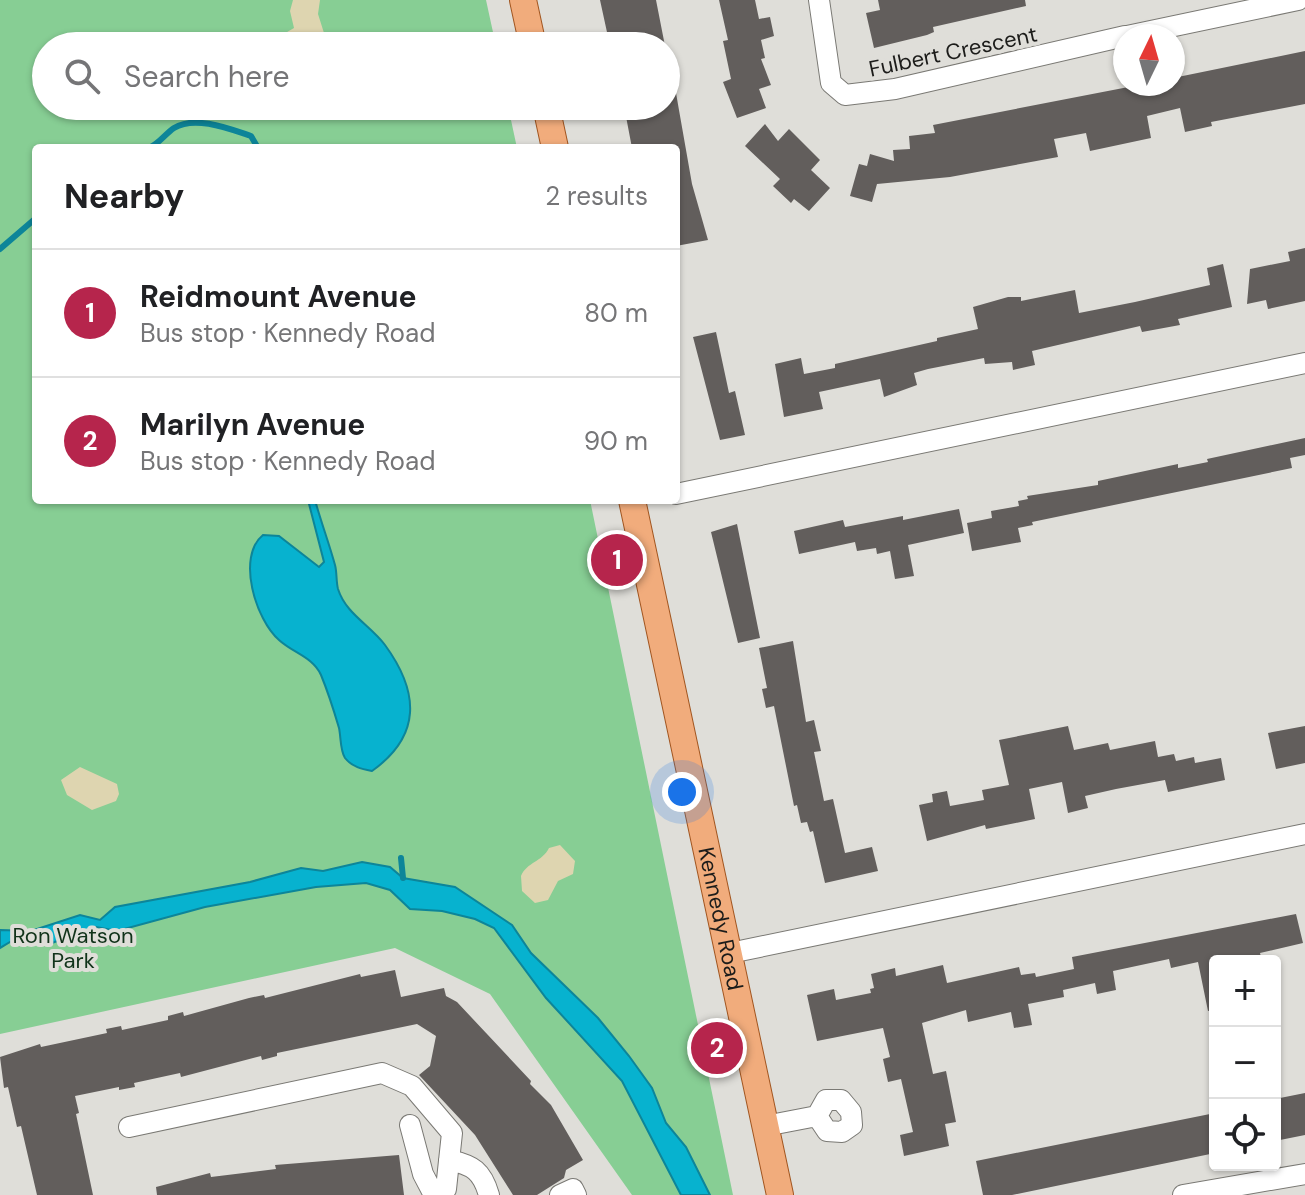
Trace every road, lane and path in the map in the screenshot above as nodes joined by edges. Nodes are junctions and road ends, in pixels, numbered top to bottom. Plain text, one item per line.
1 (523, 0) edge
2 (819, 0) edge
3 (1298, 0) edge
4 (1207, 8) edge
5 (1161, 24) edge
6 (530, 32) edge
7 (1113, 39) edge
8 (549, 120) edge
9 (554, 144) edge
10 (1305, 363) edge
11 (680, 493) edge
12 (639, 504) edge
13 (1305, 834) edge
14 (730, 953) junction
15 (817, 1116) dead end
16 (410, 1125) dead end
17 (765, 1126) junction
18 (129, 1127) dead end
19 (449, 1160) junction
20 (1305, 1174) edge
21 (437, 1195) edge
22 (489, 1195) edge
23 (560, 1195) edge
24 (576, 1195) edge
25 (780, 1195) edge
26 (1183, 1195) edge

1 - 6 main road
2 - 7 street, Fulbert Crescent
3 - 4 street, Fulbert Crescent
4 - 5 street, Fulbert Crescent
8 - 9 main road
10 - 11 street
12 - 14 main road, Kennedy Road
13 - 14 street
14 - 17 main road, Kennedy Road
15 - 17 street
16 - 21 street
17 - 25 main road, Kennedy Road
18 - 19 street
19 - 21 street
19 - 22 street
20 - 26 street
23 - 24 street

